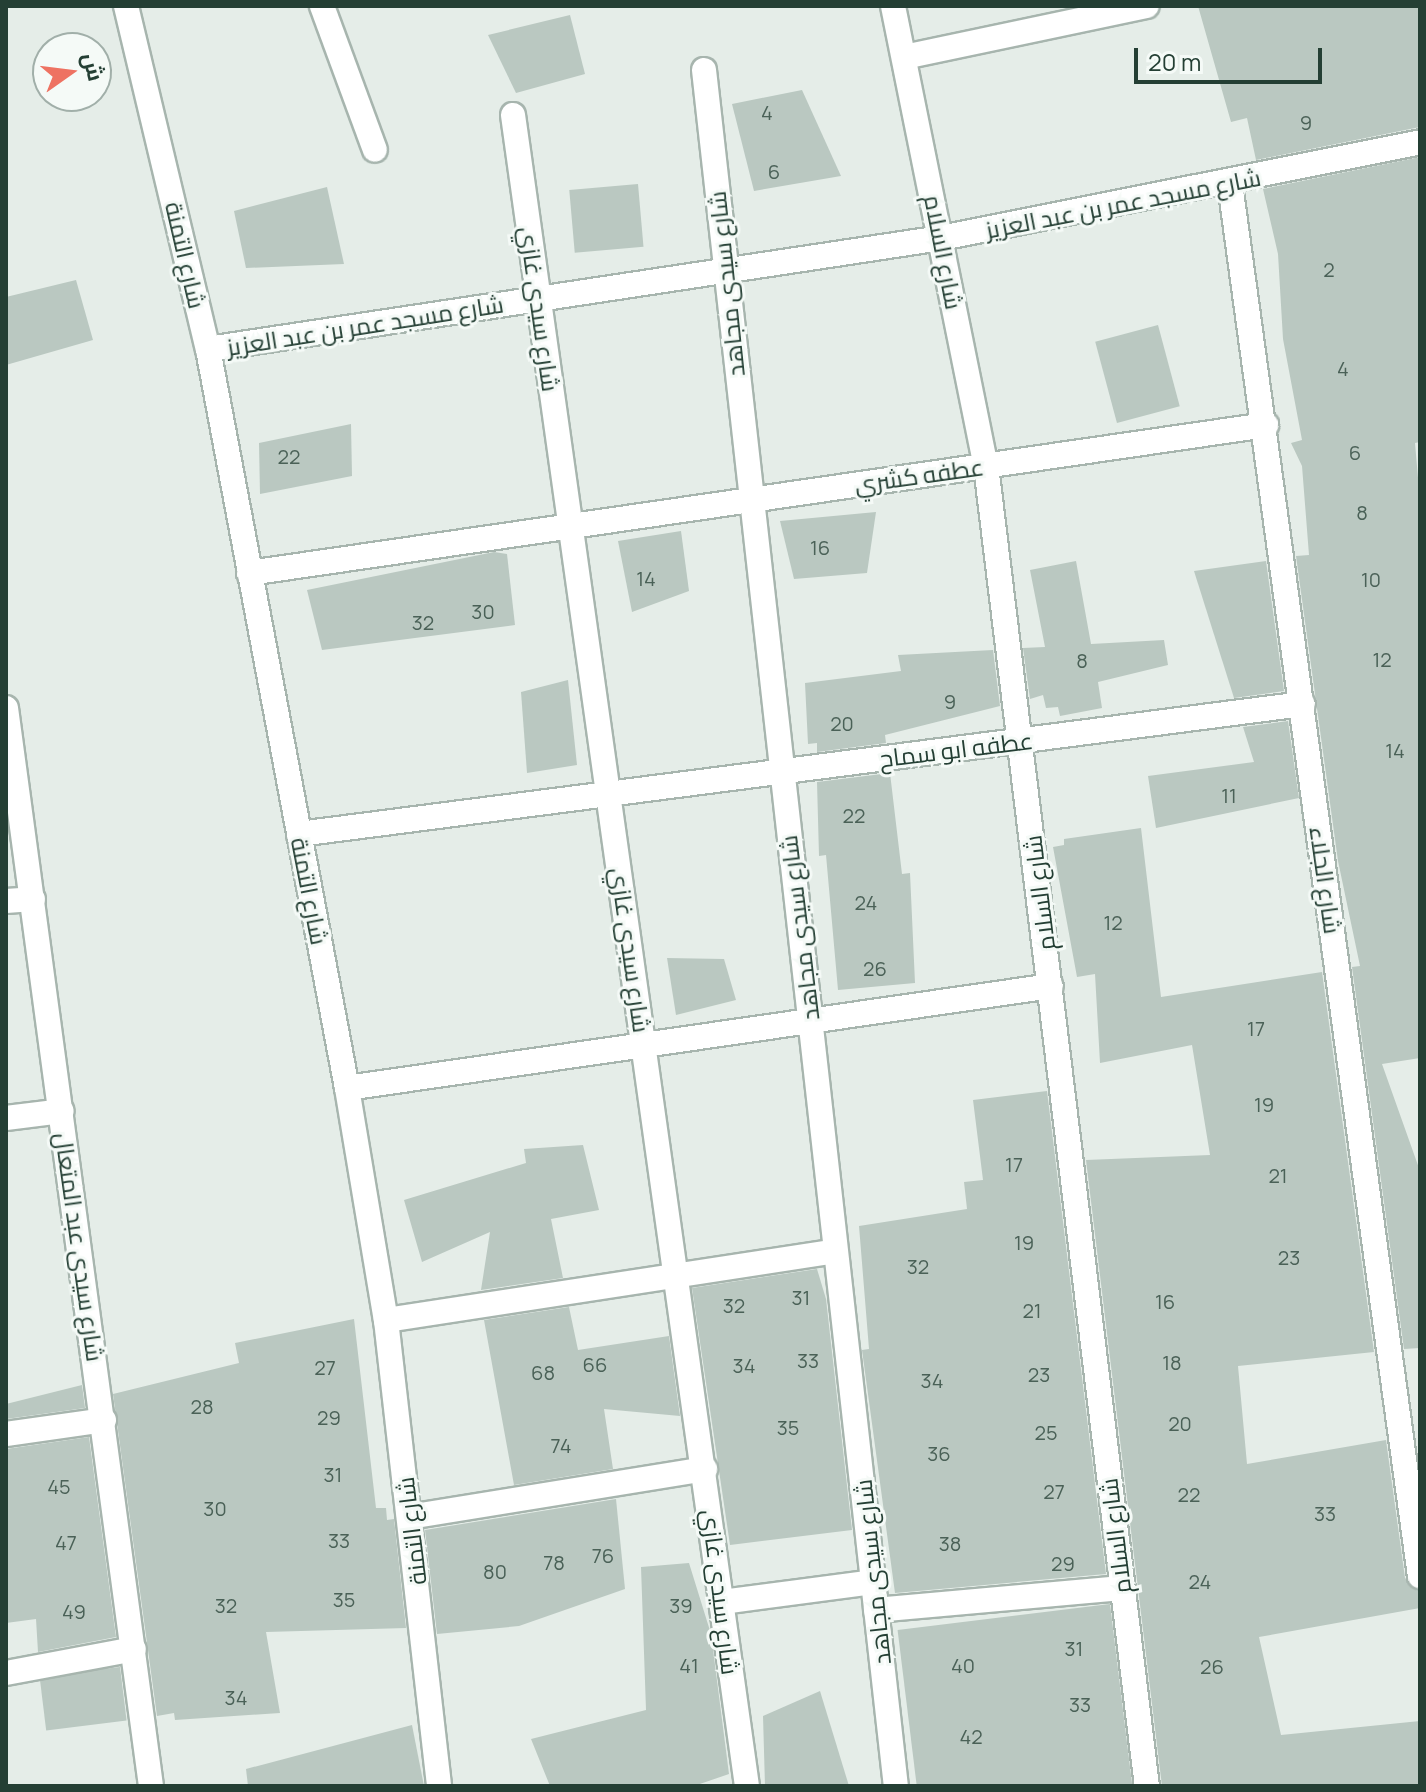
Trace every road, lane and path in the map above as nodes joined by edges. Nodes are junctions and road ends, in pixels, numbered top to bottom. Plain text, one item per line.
1 (126, 6) edge
2 (322, 6) edge
3 (893, 6) edge
4 (1147, 6) edge
5 (904, 57) junction
6 (704, 70) dead end
7 (513, 115) dead end
8 (1420, 142) edge
9 (375, 150) dead end
10 (1230, 184) junction
11 (941, 238) junction
12 (725, 271) junction
13 (539, 298) junction
14 (208, 349) junction
15 (1266, 425) junction
16 (986, 466) junction
17 (750, 500) junction
18 (571, 526) junction
19 (249, 573) junction
20 (1303, 704) junction
21 (6, 708) edge
22 (1021, 741) junction
23 (781, 772) junction
24 (609, 794) junction
25 (299, 834) junction
26 (33, 899) junction
27 (6, 901) edge
28 (1051, 986) junction
29 (810, 1019) junction
30 (645, 1044) junction
31 (347, 1088) junction
32 (62, 1111) junction
33 (6, 1118) edge
34 (835, 1251) junction
35 (676, 1274) junction
36 (386, 1320) junction
37 (104, 1420) junction
38 (6, 1434) edge
39 (705, 1469) junction
40 (409, 1517) junction
41 (1420, 1576) edge
42 (873, 1582) junction
43 (1121, 1588) junction
44 (722, 1602) junction
45 (876, 1610) junction
46 (134, 1649) junction
47 (6, 1673) edge
48 (151, 1786) edge
49 (439, 1786) edge
50 (747, 1786) edge
51 (896, 1786) edge
52 (1147, 1786) edge

1 - 14 street, شارع التمنة
2 - 9 street
3 - 5 street, شارع السلام
4 - 5 street
5 - 11 street, شارع السلام
6 - 12 street, شارع سيدى مجاهد
7 - 13 street, شارع سيدى غازي
8 - 10 street, شارع مسجد عمر بن عبد العزيز
10 - 11 street, شارع مسجد عمر بن عبد العزيز
10 - 15 street, شارع الجلاء
11 - 12 street, شارع مسجد عمر بن عبد العزيز
11 - 16 street, شارع السلام
12 - 13 street, شارع مسجد عمر بن عبد العزيز
12 - 17 street, شارع سيدى مجاهد
13 - 14 street, شارع مسجد عمر بن عبد العزيز
13 - 18 street, شارع سيدى غازي
14 - 19 street, شارع التمنة
15 - 16 street, عطفه كشري
15 - 20 street, شارع الجلاء
16 - 17 street, عطفه كشري
16 - 22 street, شارع السلام
17 - 18 street, عطفه كشري
17 - 23 street, شارع سيدى مجاهد
18 - 19 street, عطفه كشري
18 - 24 street, شارع سيدى غازي
19 - 25 street, شارع التمنة
20 - 22 street, عطفه ابو سماح
20 - 41 street, شارع الجلاء
21 - 26 street, شارع سيدى عبد المتعال
22 - 23 street, عطفه ابو سماح
22 - 28 street, شارع السلام
23 - 24 street, عطفه ابو سماح
23 - 29 street, شارع سيدى مجاهد
24 - 25 street, عطفه ابو سماح
24 - 30 street, شارع سيدى غازي
25 - 31 street, شارع التمنة
26 - 27 street
26 - 32 street, شارع سيدى عبد المتعال
28 - 29 street
28 - 43 street, شارع السلام
29 - 30 street
29 - 34 street, شارع سيدى مجاهد
30 - 31 street
30 - 35 street, شارع سيدى غازي
31 - 36 street, شارع التمنة
32 - 33 street
32 - 37 street, شارع سيدى عبد المتعال
34 - 35 street
34 - 42 street, شارع سيدى مجاهد
35 - 36 street
35 - 39 street, شارع سيدى غازي
36 - 40 street, شارع التمنة
37 - 38 street
37 - 46 street, شارع سيدى عبد المتعال
39 - 40 street
39 - 44 street, شارع سيدى غازي
40 - 49 street, شارع التمنة
42 - 44 street
42 - 45 street, شارع سيدى مجاهد
43 - 45 street
43 - 52 street, شارع السلام
44 - 50 street, شارع سيدى غازي
45 - 51 street, شارع سيدى مجاهد
46 - 47 street
46 - 48 street, شارع سيدى عبد المتعال

